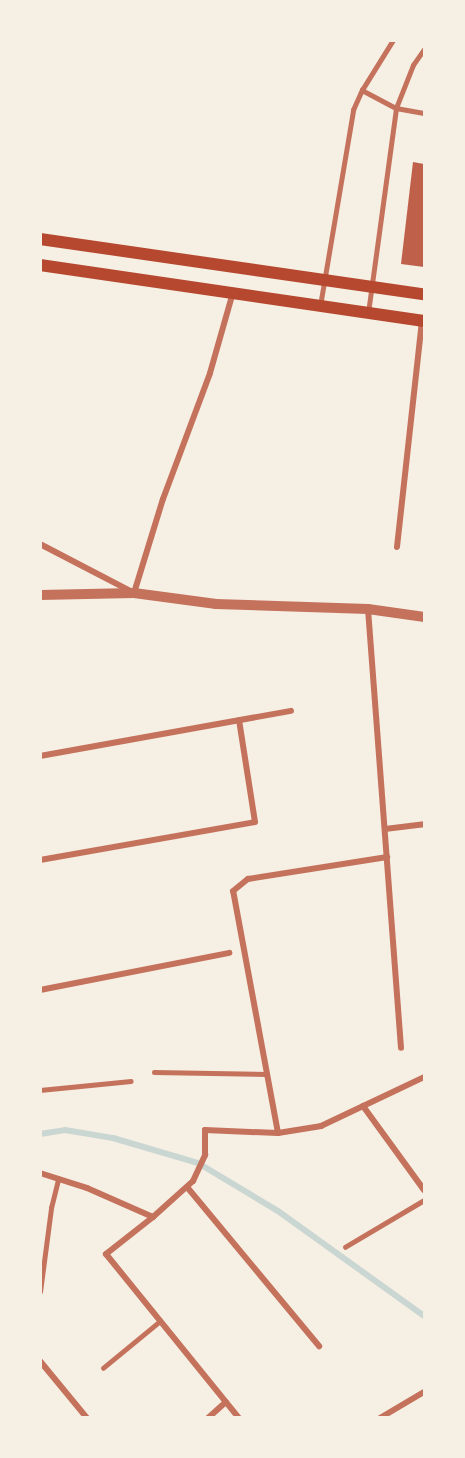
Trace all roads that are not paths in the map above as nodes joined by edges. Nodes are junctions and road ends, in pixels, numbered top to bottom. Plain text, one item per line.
1 (393, 40) edge
2 (424, 49) edge
3 (362, 90) junction
4 (396, 108) junction
5 (424, 113) edge
6 (40, 239) edge
7 (41, 268) edge
8 (324, 278) junction
9 (372, 287) junction
10 (233, 292) junction
11 (424, 294) edge
12 (320, 306) junction
13 (368, 313) junction
14 (423, 321) edge
15 (40, 544) edge
16 (397, 547) dead end
17 (134, 593) junction
18 (40, 595) edge
19 (368, 609) junction
20 (424, 617) edge
21 (291, 711) dead end
22 (239, 720) junction
23 (40, 756) edge
24 (424, 824) edge
25 (385, 828) junction
26 (387, 857) junction
27 (40, 860) edge
28 (230, 952) dead end
29 (40, 990) edge
30 (401, 1048) dead end
31 (154, 1072) dead end
32 (267, 1074) junction
33 (424, 1077) edge
34 (131, 1081) dead end
35 (40, 1090) edge
36 (363, 1106) junction
37 (278, 1133) junction
38 (40, 1173) edge
39 (58, 1179) junction
40 (187, 1187) junction
41 (424, 1190) edge
42 (424, 1200) edge
43 (153, 1217) junction
44 (345, 1247) dead end
45 (40, 1292) edge
46 (160, 1321) junction
47 (320, 1346) dead end
48 (40, 1361) edge
49 (103, 1368) dead end
50 (424, 1392) edge
51 (226, 1402) junction
52 (87, 1418) edge
53 (208, 1418) edge
54 (239, 1418) edge
55 (380, 1418) edge

1 - 3 lane
2 - 4 lane
3 - 4 lane
3 - 8 lane
4 - 5 lane
4 - 9 lane
6 - 8 main road
7 - 10 main road
8 - 9 main road
8 - 12 lane
9 - 11 main road
9 - 13 lane
10 - 12 main road
10 - 17 street
12 - 13 main road
13 - 14 main road
14 - 16 street
15 - 17 street
17 - 18 street
17 - 19 street
19 - 20 street
19 - 25 street
21 - 22 street
22 - 23 street
22 - 27 street
24 - 25 street
25 - 26 street
26 - 30 street
26 - 32 street
28 - 29 street
31 - 32 lane
32 - 37 street
33 - 36 street
34 - 35 lane
36 - 37 street
36 - 41 street
37 - 40 street
38 - 39 street
39 - 43 street
39 - 45 lane
40 - 43 street
40 - 47 street
42 - 44 lane
43 - 46 street
46 - 49 lane
46 - 51 street
48 - 52 street
50 - 55 street
51 - 53 street
51 - 54 street

